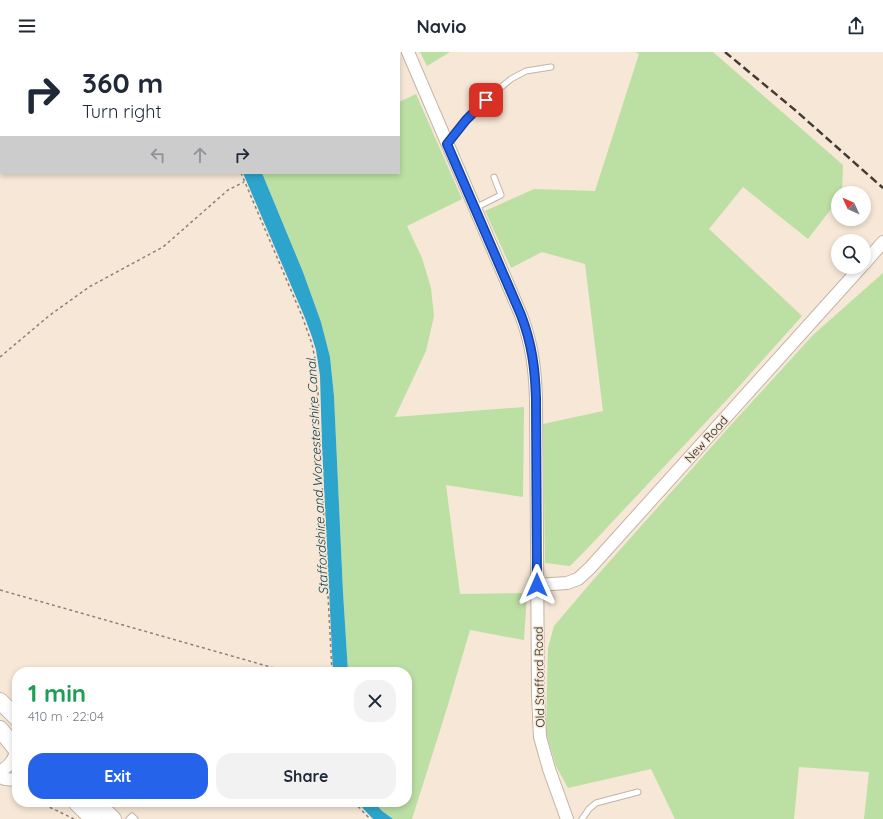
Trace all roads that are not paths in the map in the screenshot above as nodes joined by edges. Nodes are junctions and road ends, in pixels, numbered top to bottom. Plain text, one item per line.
1 (408, 52) edge
2 (551, 67) dead end
3 (447, 144) junction
4 (494, 177) dead end
5 (475, 208) junction
6 (883, 242) edge
7 (871, 256) edge
8 (855, 274) edge
9 (537, 585) junction
10 (0, 701) edge
11 (12, 713) edge
12 (0, 729) edge
13 (12, 748) edge
14 (12, 763) edge
15 (0, 771) edge
16 (0, 777) edge
17 (12, 780) edge
18 (638, 792) dead end
19 (81, 807) edge
20 (100, 807) edge
21 (93, 819) edge
22 (113, 819) edge
23 (129, 819) edge
24 (135, 819) edge
25 (566, 819) edge
26 (582, 819) edge

1 - 3 street, Old Stafford Road
2 - 3 lane
3 - 5 street, Old Stafford Road
4 - 5 lane
5 - 9 street, Old Stafford Road
6 - 7 street
8 - 9 street, New Road
9 - 25 street, Old Stafford Road
10 - 11 highway
12 - 13 highway
14 - 15 street
16 - 17 street
18 - 26 lane
19 - 21 highway
20 - 22 highway
23 - 24 lane

